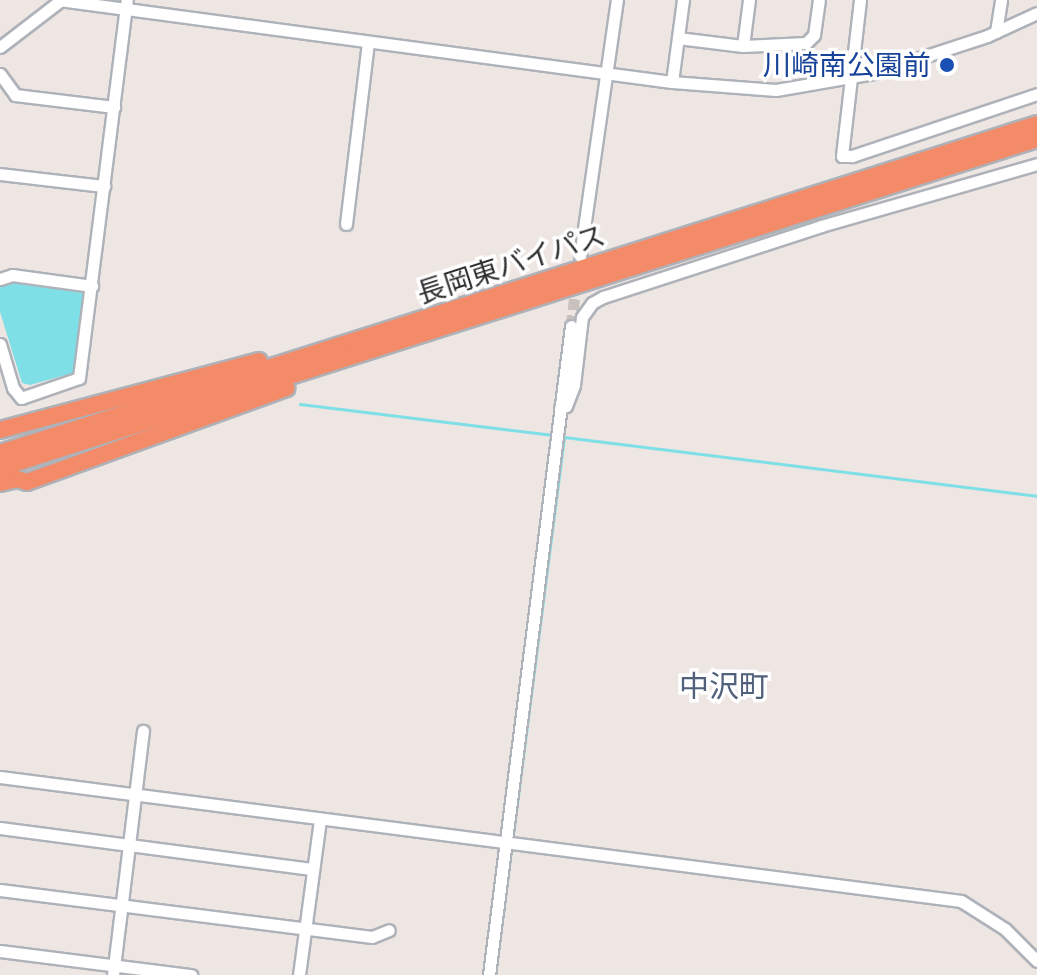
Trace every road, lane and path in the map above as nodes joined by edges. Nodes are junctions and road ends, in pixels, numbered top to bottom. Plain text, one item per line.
1 (617, 0) edge
2 (683, 0) edge
3 (749, 0) edge
4 (819, 0) edge
5 (860, 0) edge
6 (1001, 0) edge
7 (60, 1) edge
8 (126, 5) edge
9 (1037, 13) edge
10 (996, 32) junction
11 (678, 38) junction
12 (368, 43) junction
13 (743, 46) junction
14 (0, 47) edge
15 (0, 74) edge
16 (608, 74) junction
17 (850, 79) junction
18 (672, 82) junction
19 (1037, 94) edge
20 (114, 107) junction
21 (1037, 124) edge
22 (1037, 139) edge
23 (1037, 164) edge
24 (0, 174) edge
25 (104, 186) junction
26 (346, 224) dead end
27 (633, 252) junction
28 (580, 256) dead end
29 (0, 279) edge
30 (92, 286) junction
31 (571, 326) tunnel mouth
32 (445, 328) junction
33 (0, 344) edge
34 (559, 408) junction
35 (8, 424) edge
36 (0, 430) edge
37 (1, 468) edge
38 (27, 482) junction
39 (0, 490) edge
40 (143, 731) dead end
41 (0, 777) edge
42 (137, 793) junction
43 (320, 819) junction
44 (0, 828) edge
45 (511, 842) junction
46 (130, 846) junction
47 (313, 869) junction
48 (0, 890) edge
49 (123, 906) junction
50 (304, 929) junction
51 (389, 930) dead end
52 (0, 951) edge
53 (1037, 961) edge
54 (114, 970) edge
55 (191, 975) edge
56 (299, 975) edge
57 (489, 975) edge

1 - 16 street
2 - 11 street
3 - 13 street
4 - 13 street
5 - 17 street
6 - 10 street
7 - 8 street
7 - 14 street
8 - 12 street
8 - 20 street
9 - 10 street
10 - 17 street
11 - 13 street
11 - 18 street
12 - 16 street
12 - 26 street
15 - 20 street
16 - 18 street
16 - 28 street
17 - 18 street
17 - 19 street
20 - 25 street
21 - 27 highway, 長岡東バイパス
22 - 32 highway, 長岡東バイパス
23 - 34 street
24 - 25 street
25 - 30 street
27 - 35 highway
27 - 37 highway, 長岡東バイパス
29 - 30 street
30 - 33 street
31 - 34 street
32 - 37 highway, 長岡東バイパス
32 - 38 highway
34 - 45 street
35 - 36 highway
37 - 38 highway
38 - 39 highway
40 - 42 street
41 - 42 street
42 - 43 street
42 - 46 street
43 - 45 street
43 - 47 street
44 - 46 street
45 - 53 street
45 - 57 street
46 - 47 street
46 - 49 street
47 - 50 street
48 - 49 street
49 - 50 street
49 - 54 street
50 - 51 street
50 - 56 street
52 - 54 street
54 - 55 street

